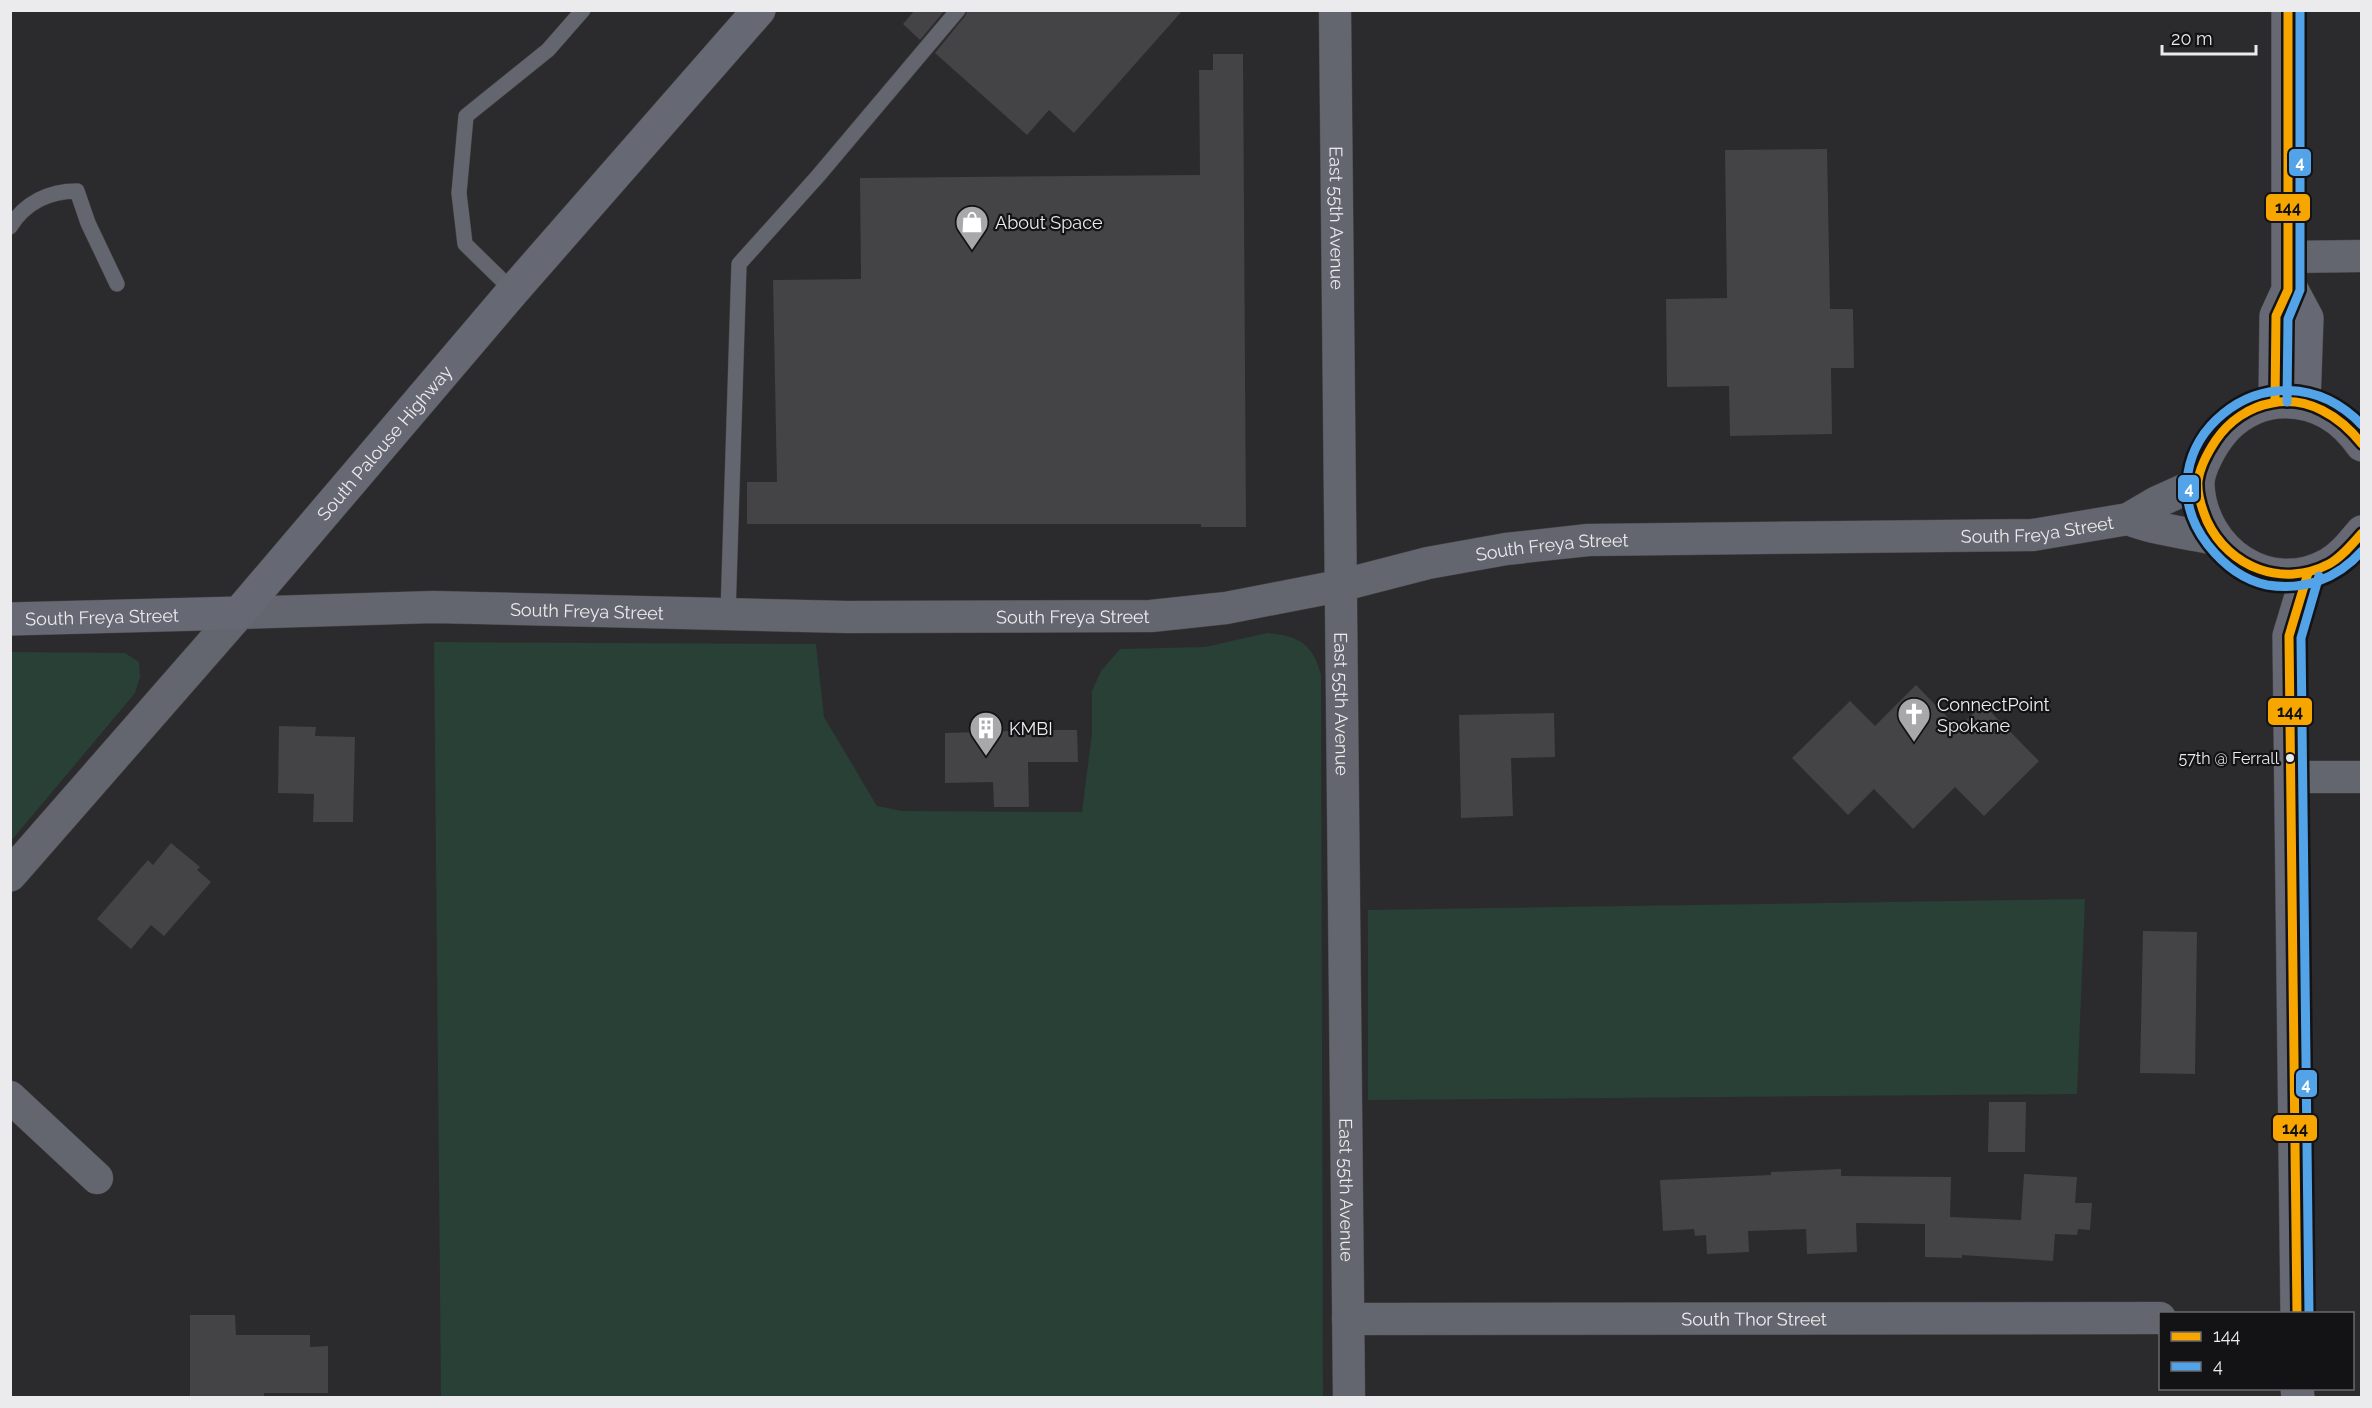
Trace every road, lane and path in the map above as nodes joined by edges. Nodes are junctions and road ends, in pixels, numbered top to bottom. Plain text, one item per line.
1 (582, 10) edge
2 (759, 10) edge
3 (958, 10) edge
4 (1335, 10) edge
5 (2288, 10) edge
6 (10, 226) edge
7 (2288, 256) junction
8 (2361, 256) edge
9 (117, 284) dead end
10 (513, 291) junction
11 (2290, 403) junction
12 (2361, 446) edge
13 (2197, 484) junction
14 (2128, 519) junction
15 (2361, 532) edge
16 (2216, 539) junction
17 (2308, 573) junction
18 (2272, 574) junction
19 (1340, 586) junction
20 (239, 613) junction
21 (728, 614) junction
22 (10, 619) edge
23 (2289, 636) junction
24 (2292, 777) junction
25 (2361, 777) edge
26 (10, 875) edge
27 (10, 1097) edge
28 (97, 1178) dead end
29 (2297, 1312) edge
30 (2159, 1318) edge
31 (1348, 1319) junction
32 (1349, 1398) edge

1 - 10 lane
2 - 10 main road, South Palouse Highway
3 - 21 lane
4 - 19 street, East 55th Avenue
5 - 7 main road
6 - 9 lane
7 - 8 street
7 - 11 main road
10 - 20 main road, South Palouse Highway
11 - 12 main road
11 - 13 main road
13 - 14 street, South Freya Street
13 - 16 main road
14 - 16 street, South Freya Street
14 - 19 street, South Freya Street
15 - 17 main road
16 - 18 main road
17 - 18 main road
17 - 23 main road
18 - 23 main road
19 - 21 street, South Freya Street
19 - 31 street, East 55th Avenue
20 - 21 street, South Freya Street
20 - 22 main road, South Freya Street
20 - 26 street, South Palouse Highway
23 - 24 main road
24 - 25 street
24 - 29 main road
27 - 28 street
30 - 31 street, South Thor Street
31 - 32 street, East 55th Avenue

